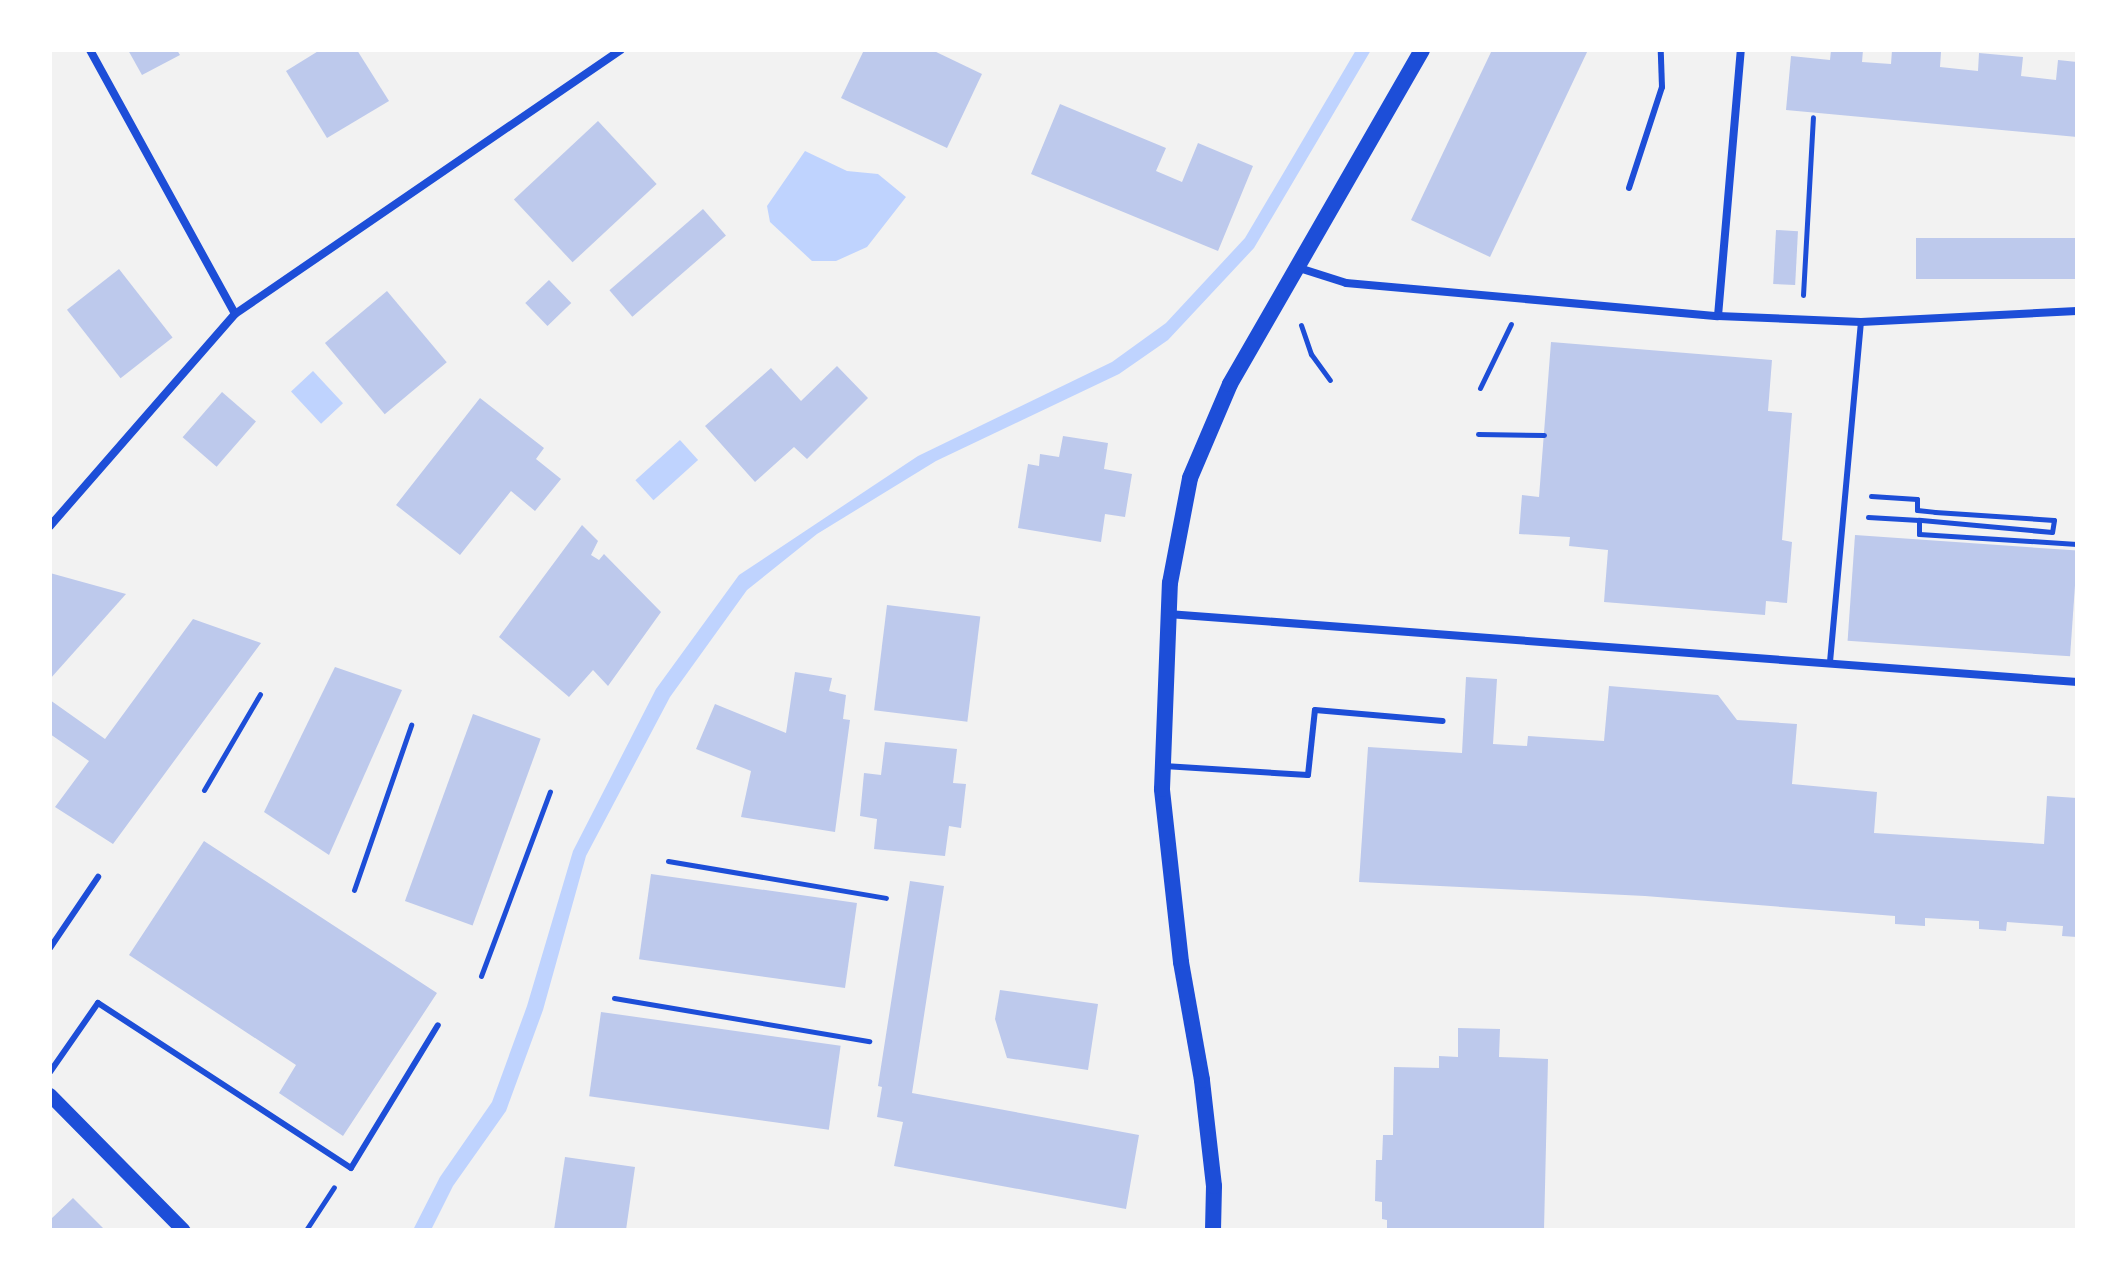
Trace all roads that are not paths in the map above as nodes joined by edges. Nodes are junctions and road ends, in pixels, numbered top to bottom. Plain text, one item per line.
1 (90, 50) edge
2 (621, 50) edge
3 (1422, 50) edge
4 (1661, 50) edge
5 (1741, 50) edge
6 (1629, 188) dead end
7 (1295, 267) junction
8 (2077, 311) edge
9 (235, 314) junction
10 (1718, 316) junction
11 (1861, 322) junction
12 (50, 526) edge
13 (1167, 614) junction
14 (1830, 662) junction
15 (2077, 682) edge
16 (1443, 721) dead end
17 (1161, 765) junction
18 (98, 877) dead end
19 (50, 948) edge
20 (438, 1025) dead end
21 (50, 1072) edge
22 (50, 1095) edge
23 (183, 1230) edge
24 (1213, 1230) edge

1 - 9 street
2 - 9 street
3 - 7 main road
4 - 6 lane
5 - 10 street
7 - 10 street
7 - 13 main road
8 - 11 street
9 - 12 street
10 - 11 street
11 - 14 lane
13 - 14 street
13 - 17 main road
14 - 15 street
16 - 17 lane
17 - 24 main road
18 - 19 lane
20 - 21 lane
22 - 23 street

